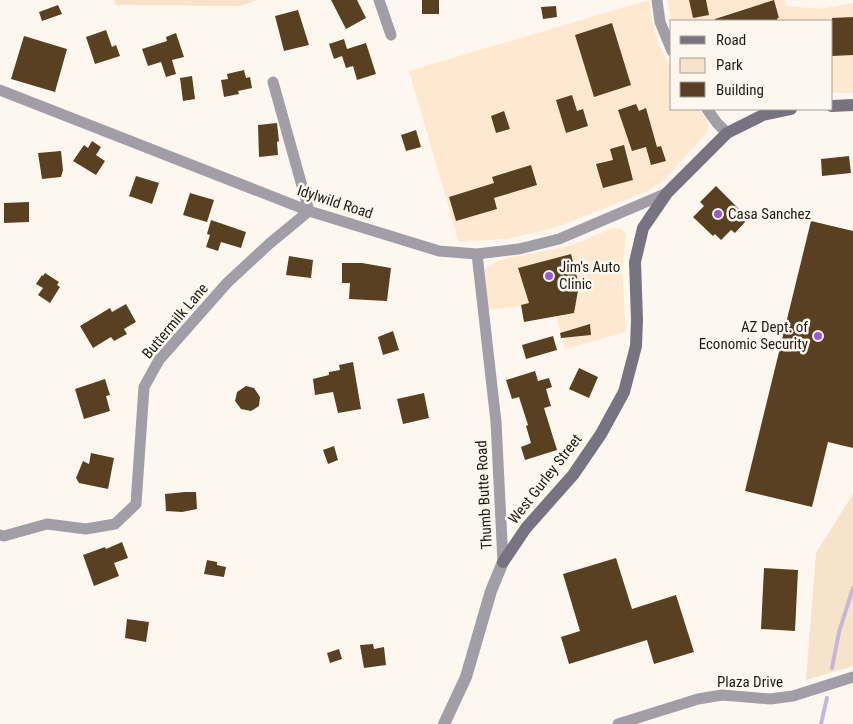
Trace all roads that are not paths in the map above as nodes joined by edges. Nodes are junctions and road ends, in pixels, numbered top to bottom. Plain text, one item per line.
1 (380, 0) edge
2 (657, 0) edge
3 (391, 35) dead end
4 (670, 46) edge
5 (273, 82) dead end
6 (0, 90) edge
7 (853, 105) edge
8 (833, 106) edge
9 (708, 110) edge
10 (786, 110) edge
11 (727, 133) junction
12 (667, 193) junction
13 (309, 211) junction
14 (477, 254) junction
15 (0, 535) edge
16 (503, 562) junction
17 (853, 677) edge
18 (444, 724) edge
19 (618, 724) edge

1 - 3 street
2 - 4 street
5 - 13 street
6 - 13 street, Idylwild Road
7 - 8 main road
9 - 11 street
10 - 11 main road, West Gurley Street
11 - 12 main road, West Gurley Street
12 - 14 street, Idylwild Road
12 - 16 main road, West Gurley Street
13 - 14 street, Idylwild Road
13 - 15 street, Buttermilk Lane
14 - 16 street, Thumb Butte Road
16 - 18 street, Thumb Butte Road
17 - 19 street, Plaza Drive

